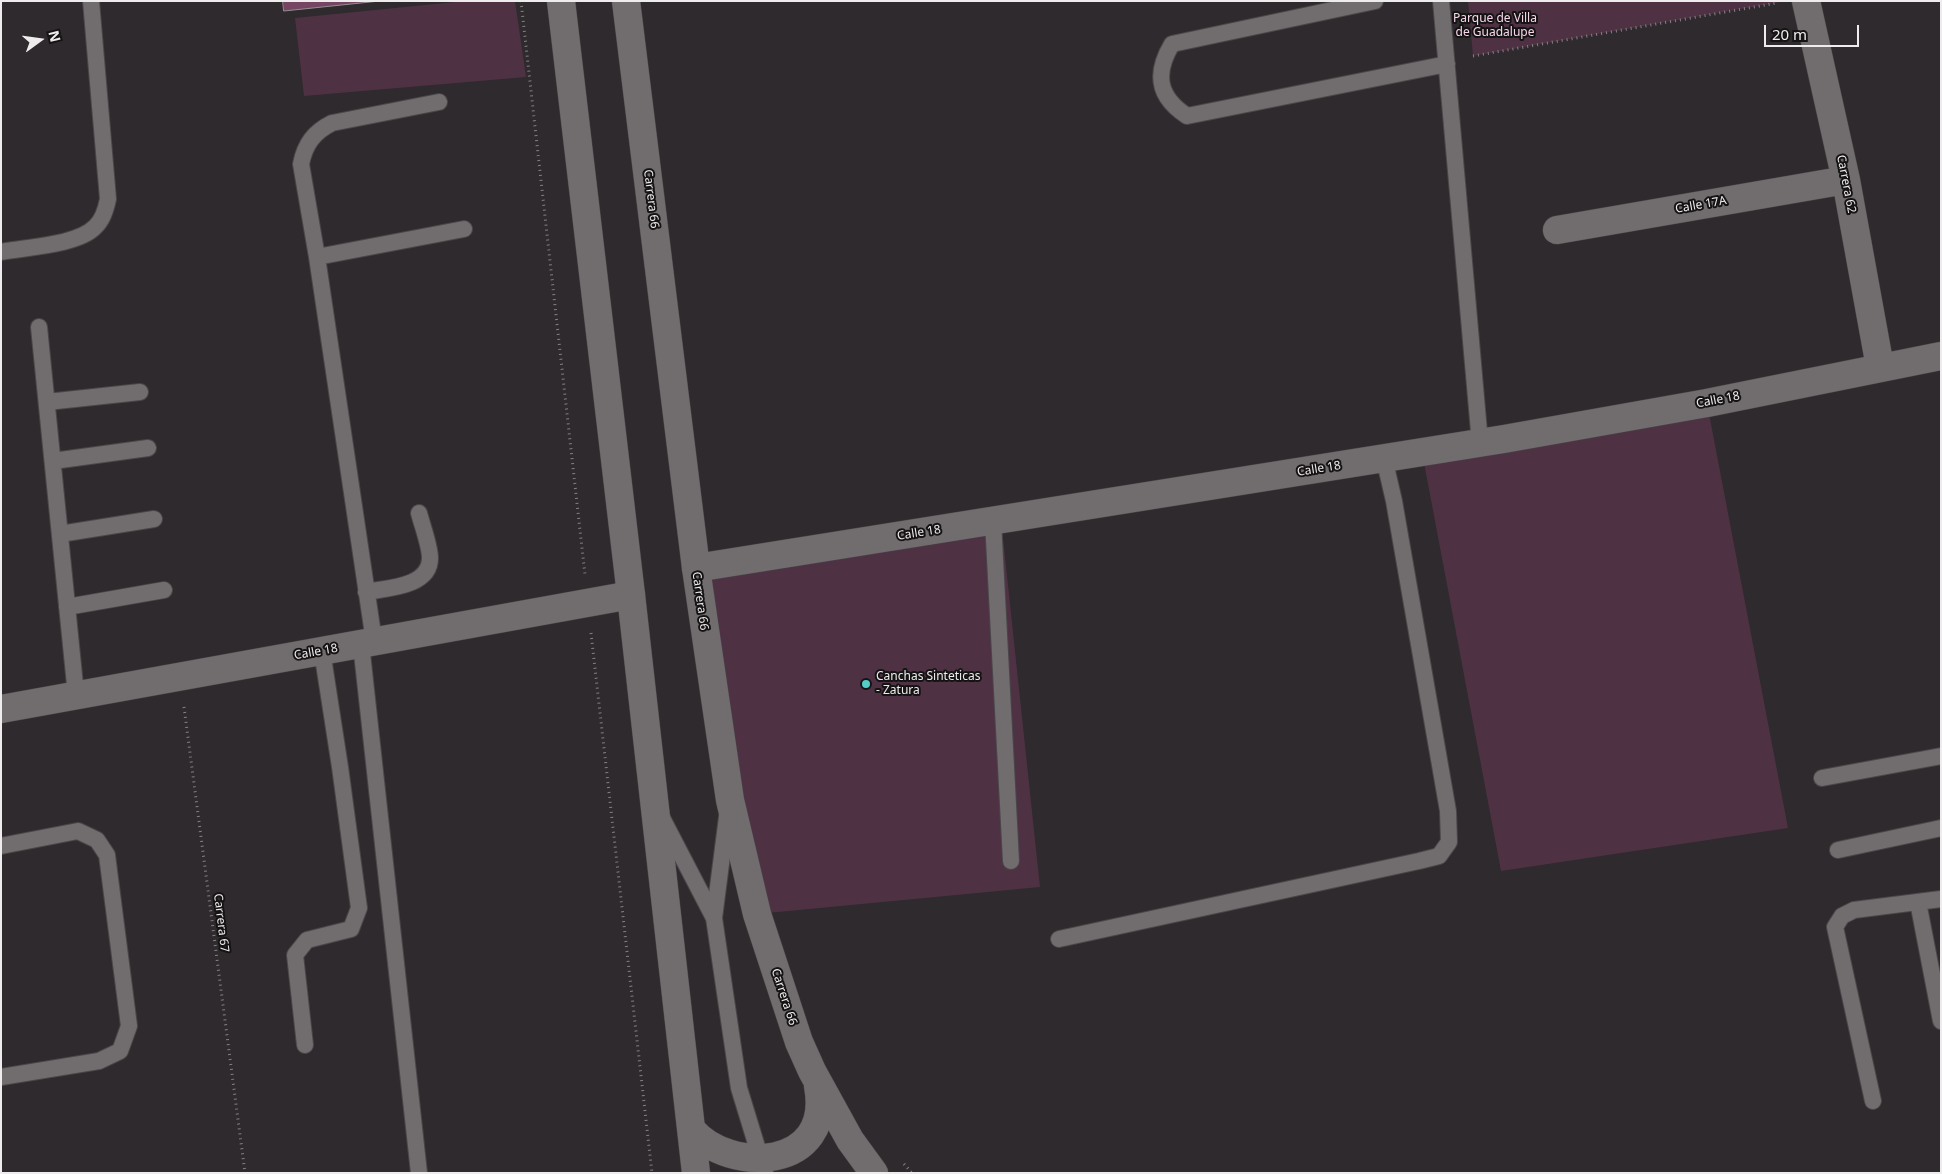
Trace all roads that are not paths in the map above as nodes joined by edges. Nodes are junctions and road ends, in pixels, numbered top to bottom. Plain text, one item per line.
1 (91, 1) edge
2 (561, 1) edge
3 (626, 1) edge
4 (1375, 1) edge
5 (1442, 1) edge
6 (1806, 1) edge
7 (1447, 64) junction
8 (439, 102) dead end
9 (1846, 180) junction
10 (464, 229) dead end
11 (1557, 230) dead end
12 (1, 252) edge
13 (318, 257) junction
14 (39, 327) dead end
15 (1941, 356) edge
16 (1880, 367) junction
17 (140, 392) dead end
18 (46, 402) junction
19 (1480, 443) junction
20 (148, 448) dead end
21 (1384, 458) junction
22 (53, 461) junction
23 (418, 513) dead end
24 (154, 519) dead end
25 (993, 521) junction
26 (60, 534) junction
27 (696, 568) junction
28 (164, 590) dead end
29 (366, 592) junction
30 (632, 595) junction
31 (67, 607) junction
32 (367, 642) junction
33 (322, 651) junction
34 (76, 695) junction
35 (1, 709) edge
36 (1941, 756) edge
37 (1822, 778) dead end
38 (730, 800) junction
39 (656, 805) junction
40 (1941, 828) edge
41 (1, 846) edge
42 (1838, 850) dead end
43 (1011, 861) dead end
44 (1941, 899) edge
45 (1918, 902) junction
46 (714, 918) junction
47 (1059, 938) dead end
48 (1941, 1021) edge
49 (305, 1045) dead end
50 (812, 1071) junction
51 (1, 1078) edge
52 (1873, 1102) dead end
53 (691, 1129) junction
54 (419, 1173) edge
55 (696, 1173) edge
56 (765, 1173) edge
57 (874, 1173) edge

1 - 12 lane
2 - 30 main road
3 - 27 main road, Carrera 66
4 - 7 lane
5 - 7 lane
6 - 9 main road, Carrera 62
7 - 19 lane
8 - 13 lane
9 - 11 main road, Calle 17A
9 - 16 main road, Carrera 62
10 - 13 lane
13 - 29 lane
14 - 18 lane
15 - 16 main road, Calle 18
16 - 19 main road, Calle 18
17 - 18 lane
18 - 22 lane
19 - 21 main road, Calle 18
20 - 22 lane
21 - 25 main road, Calle 18
21 - 47 lane
22 - 26 lane
23 - 29 lane
24 - 26 lane
25 - 27 main road, Calle 18
25 - 43 lane
26 - 31 lane
27 - 38 main road, Carrera 66
28 - 31 lane
29 - 32 lane
30 - 32 main road, Calle 18
30 - 39 main road
31 - 34 lane
32 - 33 main road, Calle 18
32 - 54 lane
33 - 34 main road, Calle 18
33 - 49 lane
34 - 35 main road, Calle 18
36 - 37 lane
38 - 46 lane
38 - 50 main road, Carrera 66
39 - 46 lane
39 - 53 main road
40 - 42 lane
41 - 51 lane
44 - 45 lane
45 - 48 lane
45 - 52 lane
46 - 56 lane
50 - 56 main road
50 - 57 main road, Carrera 66
53 - 55 main road
53 - 56 main road

